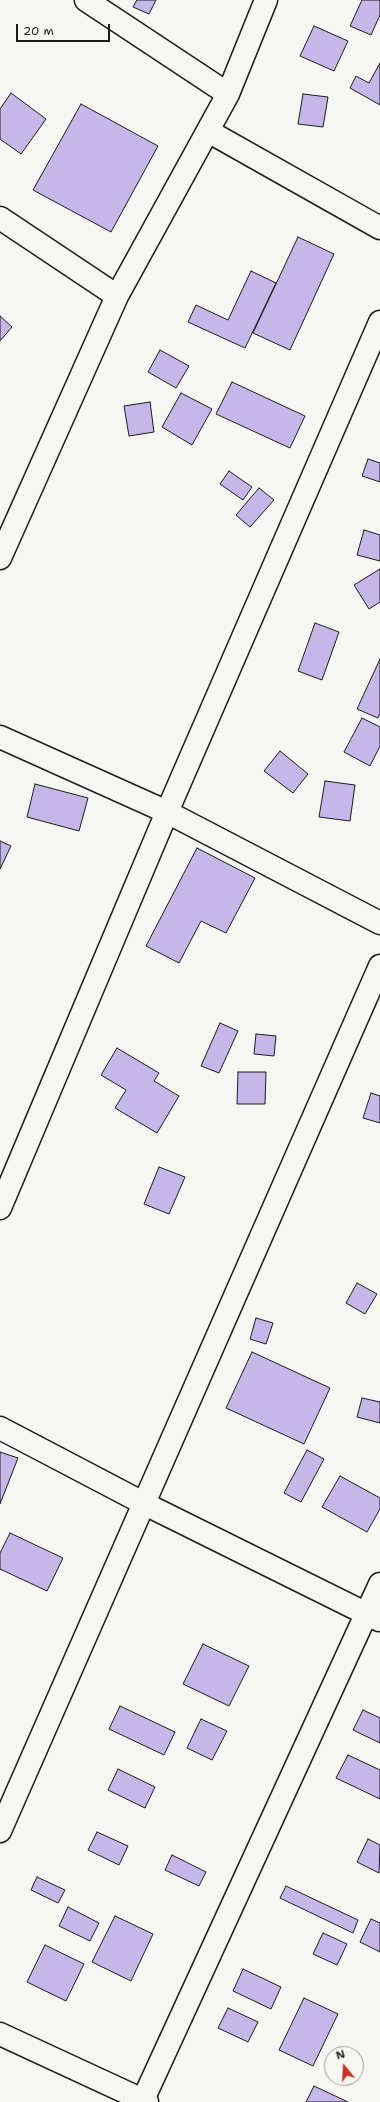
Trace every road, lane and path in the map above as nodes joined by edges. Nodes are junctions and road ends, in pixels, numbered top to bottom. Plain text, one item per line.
1 (86, 0) edge
2 (266, 0) edge
3 (228, 94) junction
4 (208, 131) junction
5 (0, 218) edge
6 (380, 228) edge
7 (117, 296) junction
8 (380, 322) edge
9 (2, 550) edge
10 (0, 737) edge
11 (168, 812) junction
12 (380, 923) edge
13 (380, 966) edge
14 (0, 1208) edge
15 (0, 1428) edge
16 (145, 1504) junction
17 (380, 1584) edge
18 (373, 1617) edge
19 (0, 1831) edge
20 (0, 2034) edge
21 (144, 2101) edge

1 - 3 street
2 - 3 street
3 - 4 street
4 - 6 street
4 - 7 street
5 - 7 street
7 - 9 street
8 - 11 street
10 - 11 street
11 - 12 street
11 - 14 street
13 - 16 street
15 - 16 street
16 - 18 street
16 - 19 street
17 - 18 street
18 - 21 street
20 - 21 street

